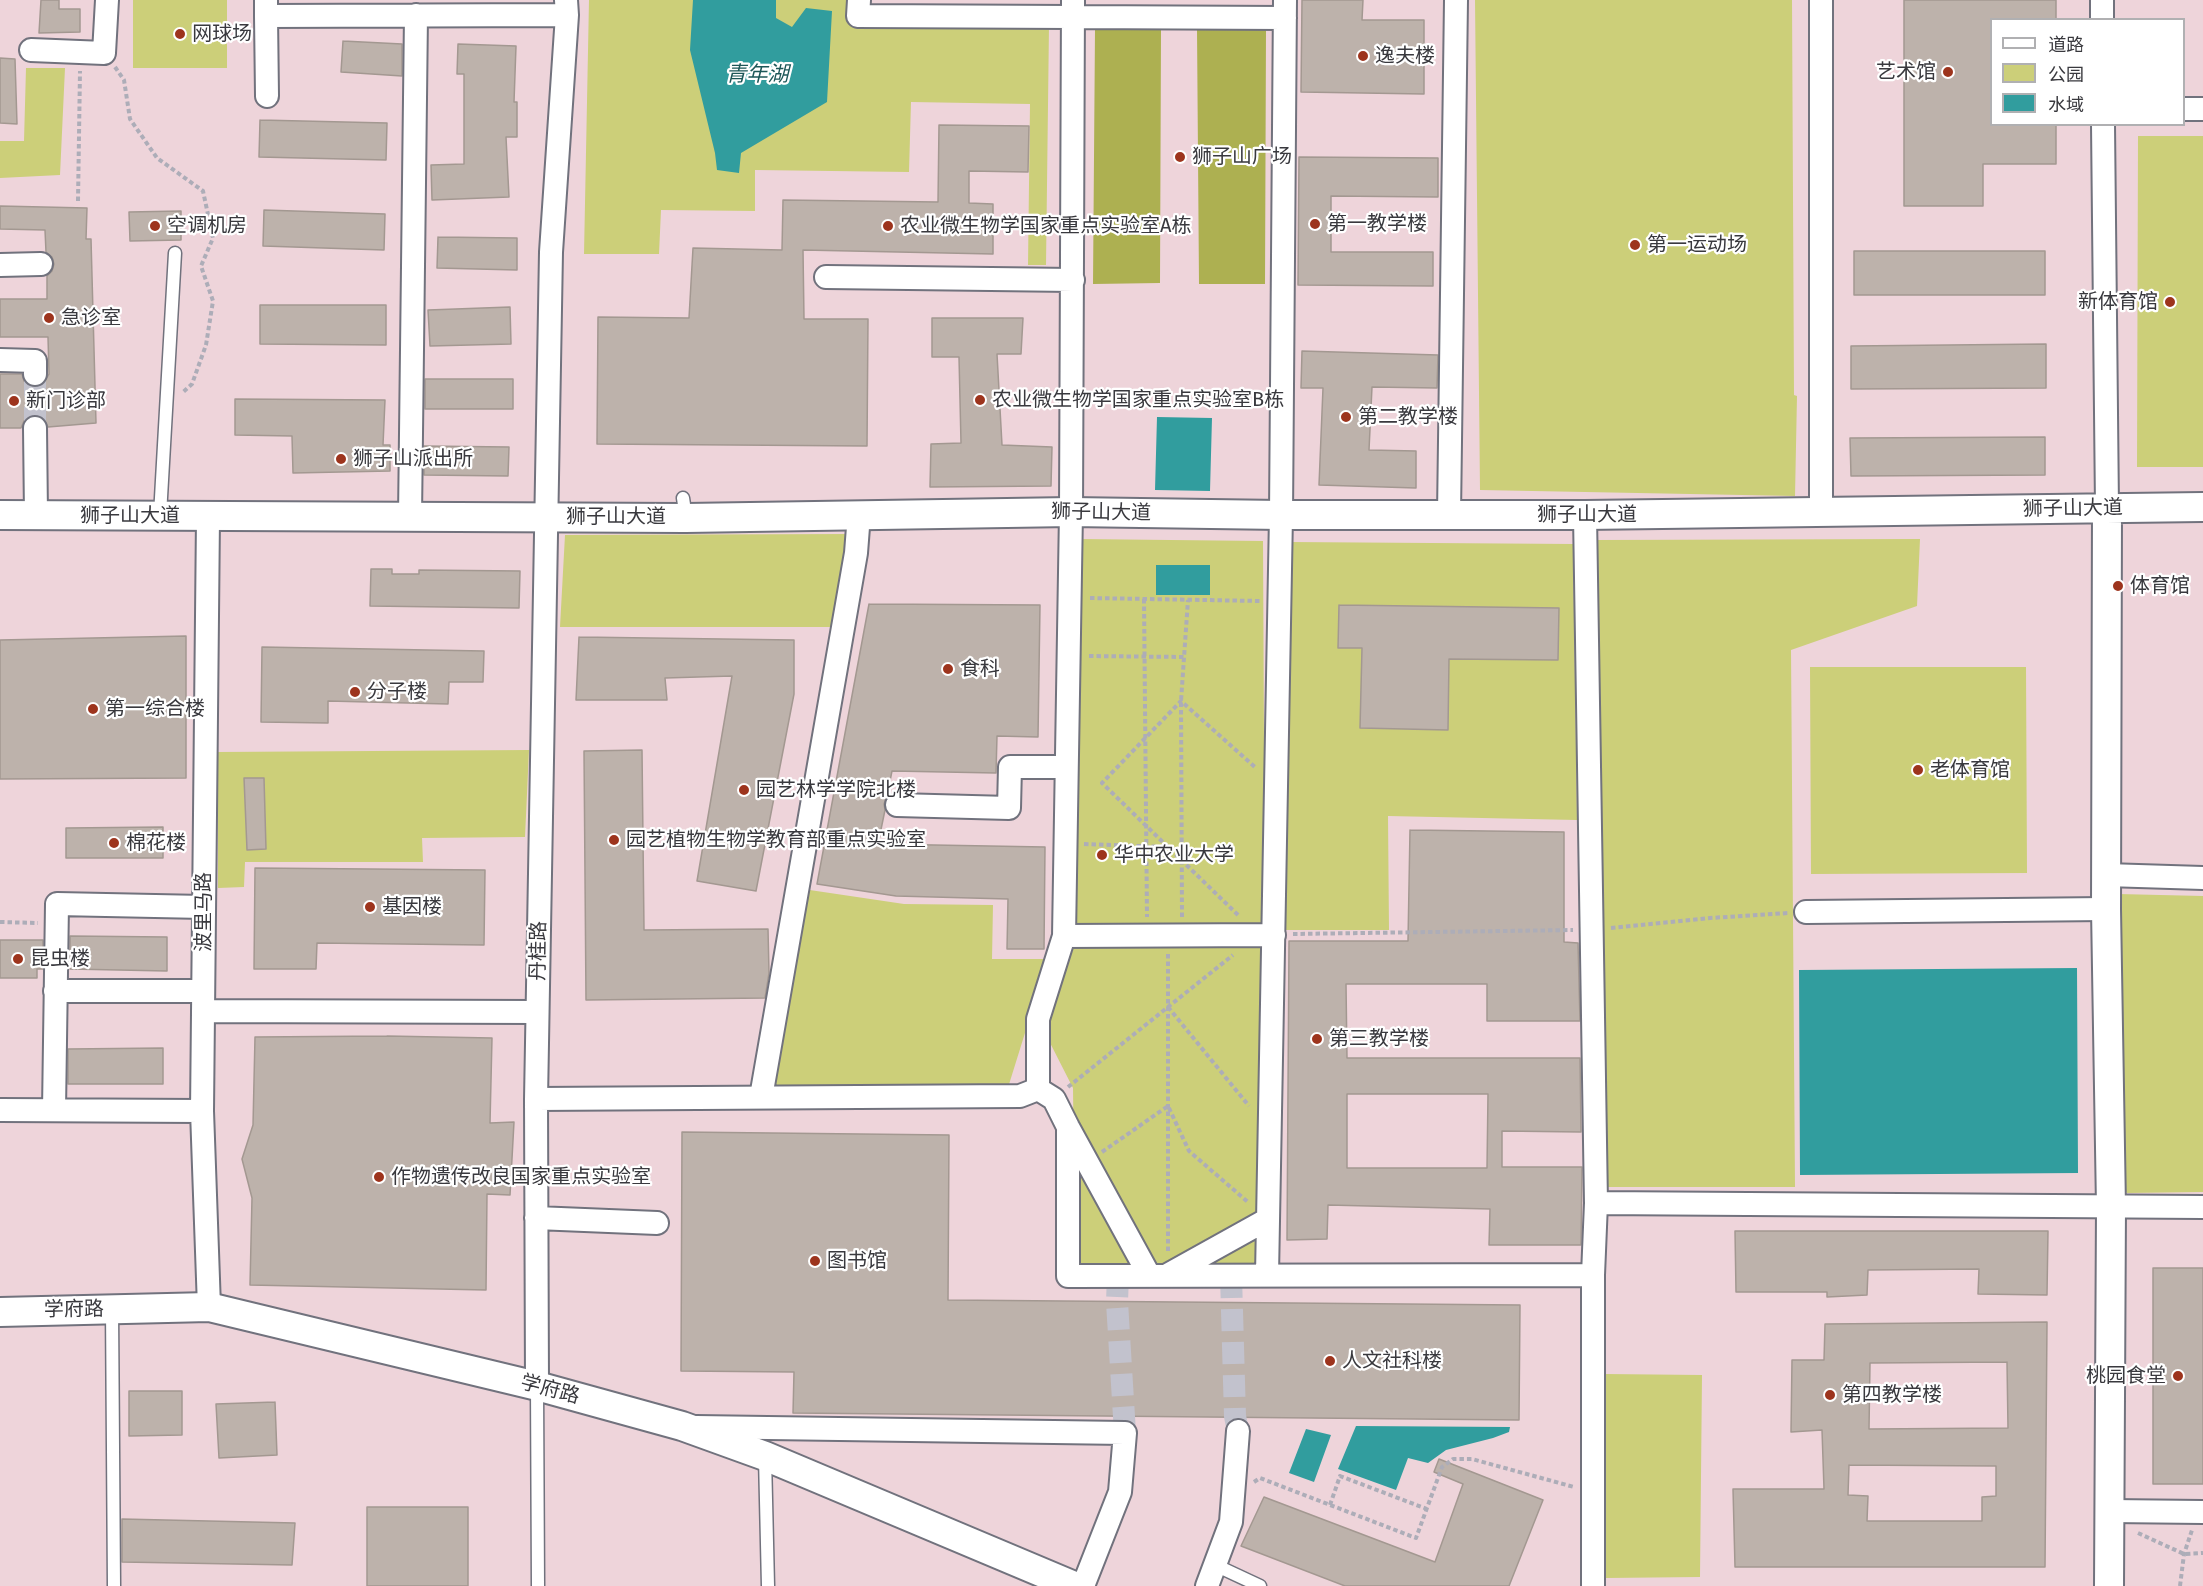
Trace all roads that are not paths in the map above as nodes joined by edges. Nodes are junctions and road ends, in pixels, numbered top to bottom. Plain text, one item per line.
1 (107, 0) edge
2 (859, 0) edge
3 (1456, 0) edge
4 (1821, 0) edge
5 (2102, 0) edge
6 (266, 8) edge
7 (567, 8) edge
8 (1073, 8) edge
9 (1285, 9) edge
10 (416, 15) junction
11 (2102, 18) edge
12 (31, 50) dead end
13 (267, 96) dead end
14 (2185, 109) edge
15 (2203, 109) edge
16 (2103, 126) edge
17 (175, 254) dead end
18 (41, 264) dead end
19 (0, 265) edge
20 (826, 277) dead end
21 (1073, 280) junction
22 (0, 360) edge
23 (35, 374) dead end
24 (35, 428) tunnel mouth
25 (2203, 507) edge
26 (2107, 508) junction
27 (1071, 512) junction
28 (1821, 513) junction
29 (859, 514) junction
30 (1449, 514) junction
31 (0, 515) edge
32 (36, 515) junction
33 (160, 515) junction
34 (1281, 515) junction
35 (1584, 515) junction
36 (208, 517) junction
37 (410, 517) junction
38 (546, 517) junction
39 (1066, 767) junction
40 (897, 805) dead end
41 (2106, 875) junction
42 (2203, 878) edge
43 (204, 907) junction
44 (2106, 909) junction
45 (1806, 912) road end
46 (1266, 935) junction
47 (1064, 936) junction
48 (55, 991) junction
49 (203, 1001) junction
50 (537, 1012) junction
51 (1046, 1094) junction
52 (761, 1097) junction
53 (536, 1099) junction
54 (0, 1110) edge
55 (54, 1110) junction
56 (202, 1111) junction
57 (1068, 1127) junction
58 (1596, 1203) junction
59 (2110, 1207) junction
60 (2203, 1207) edge
61 (536, 1218) junction
62 (1268, 1219) junction
63 (657, 1223) dead end
64 (1159, 1275) junction
65 (1267, 1275) junction
66 (1593, 1275) junction
67 (209, 1307) junction
68 (112, 1309) junction
69 (0, 1312) edge
70 (537, 1386) junction
71 (682, 1426) junction
72 (1238, 1431) tunnel mouth
73 (765, 1456) junction
74 (2201, 1512) edge
75 (2110, 1516) junction
76 (1215, 1565) junction
77 (114, 1586) edge
78 (538, 1586) edge
79 (768, 1586) edge
80 (1074, 1586) edge
81 (1083, 1586) edge
82 (1207, 1586) edge
83 (1260, 1586) edge
84 (1593, 1586) edge
85 (2109, 1586) edge

1 - 12 street
2 - 8 street
3 - 30 street
4 - 28 street
5 - 11 street
6 - 10 street
6 - 13 street
7 - 10 street
7 - 38 street, 丹桂路
8 - 9 street
8 - 21 street
9 - 34 street
10 - 37 street
14 - 15 street
16 - 26 street
17 - 33 lane
18 - 19 street
20 - 21 street
21 - 27 street
22 - 23 street
24 - 32 street
25 - 26 street, 狮子山大道
26 - 28 street, 狮子山大道
26 - 41 street
27 - 29 street, 狮子山大道
27 - 34 street, 狮子山大道
27 - 39 street
28 - 35 street, 狮子山大道
29 - 38 street, 狮子山大道
29 - 52 street
30 - 34 street, 狮子山大道
30 - 35 street, 狮子山大道
31 - 32 street, 狮子山大道
32 - 33 street, 狮子山大道
33 - 36 street, 狮子山大道
34 - 46 street
35 - 58 street
36 - 37 street, 狮子山大道
36 - 43 street, 波里马路
37 - 38 street, 狮子山大道
38 - 50 street, 丹桂路
39 - 40 street
39 - 47 street
41 - 42 street
41 - 44 street
43 - 48 street
43 - 49 street, 波里马路
44 - 45 street
44 - 59 street
46 - 47 street
46 - 62 street
47 - 51 street
48 - 49 street
48 - 55 street
49 - 50 street
49 - 56 street, 波里马路
50 - 53 street, 丹桂路
51 - 52 street
51 - 57 street
52 - 53 street
53 - 61 street, 丹桂路
54 - 55 street
55 - 56 street
56 - 67 street, 波里马路
57 - 64 street
57 - 64 street
58 - 59 street
58 - 66 street
59 - 60 street
59 - 75 street
61 - 63 street
61 - 70 street, 丹桂路
62 - 64 street
62 - 65 street
64 - 65 street
65 - 66 street
66 - 84 street
67 - 68 street, 学府路
67 - 70 street, 学府路
68 - 69 street, 学府路
68 - 77 lane
70 - 71 street, 学府路
70 - 78 lane
71 - 73 street, 学府路
71 - 81 street
72 - 76 street
73 - 79 lane
73 - 80 street, 学府路
74 - 75 street
75 - 85 street
76 - 82 street
76 - 83 lane

